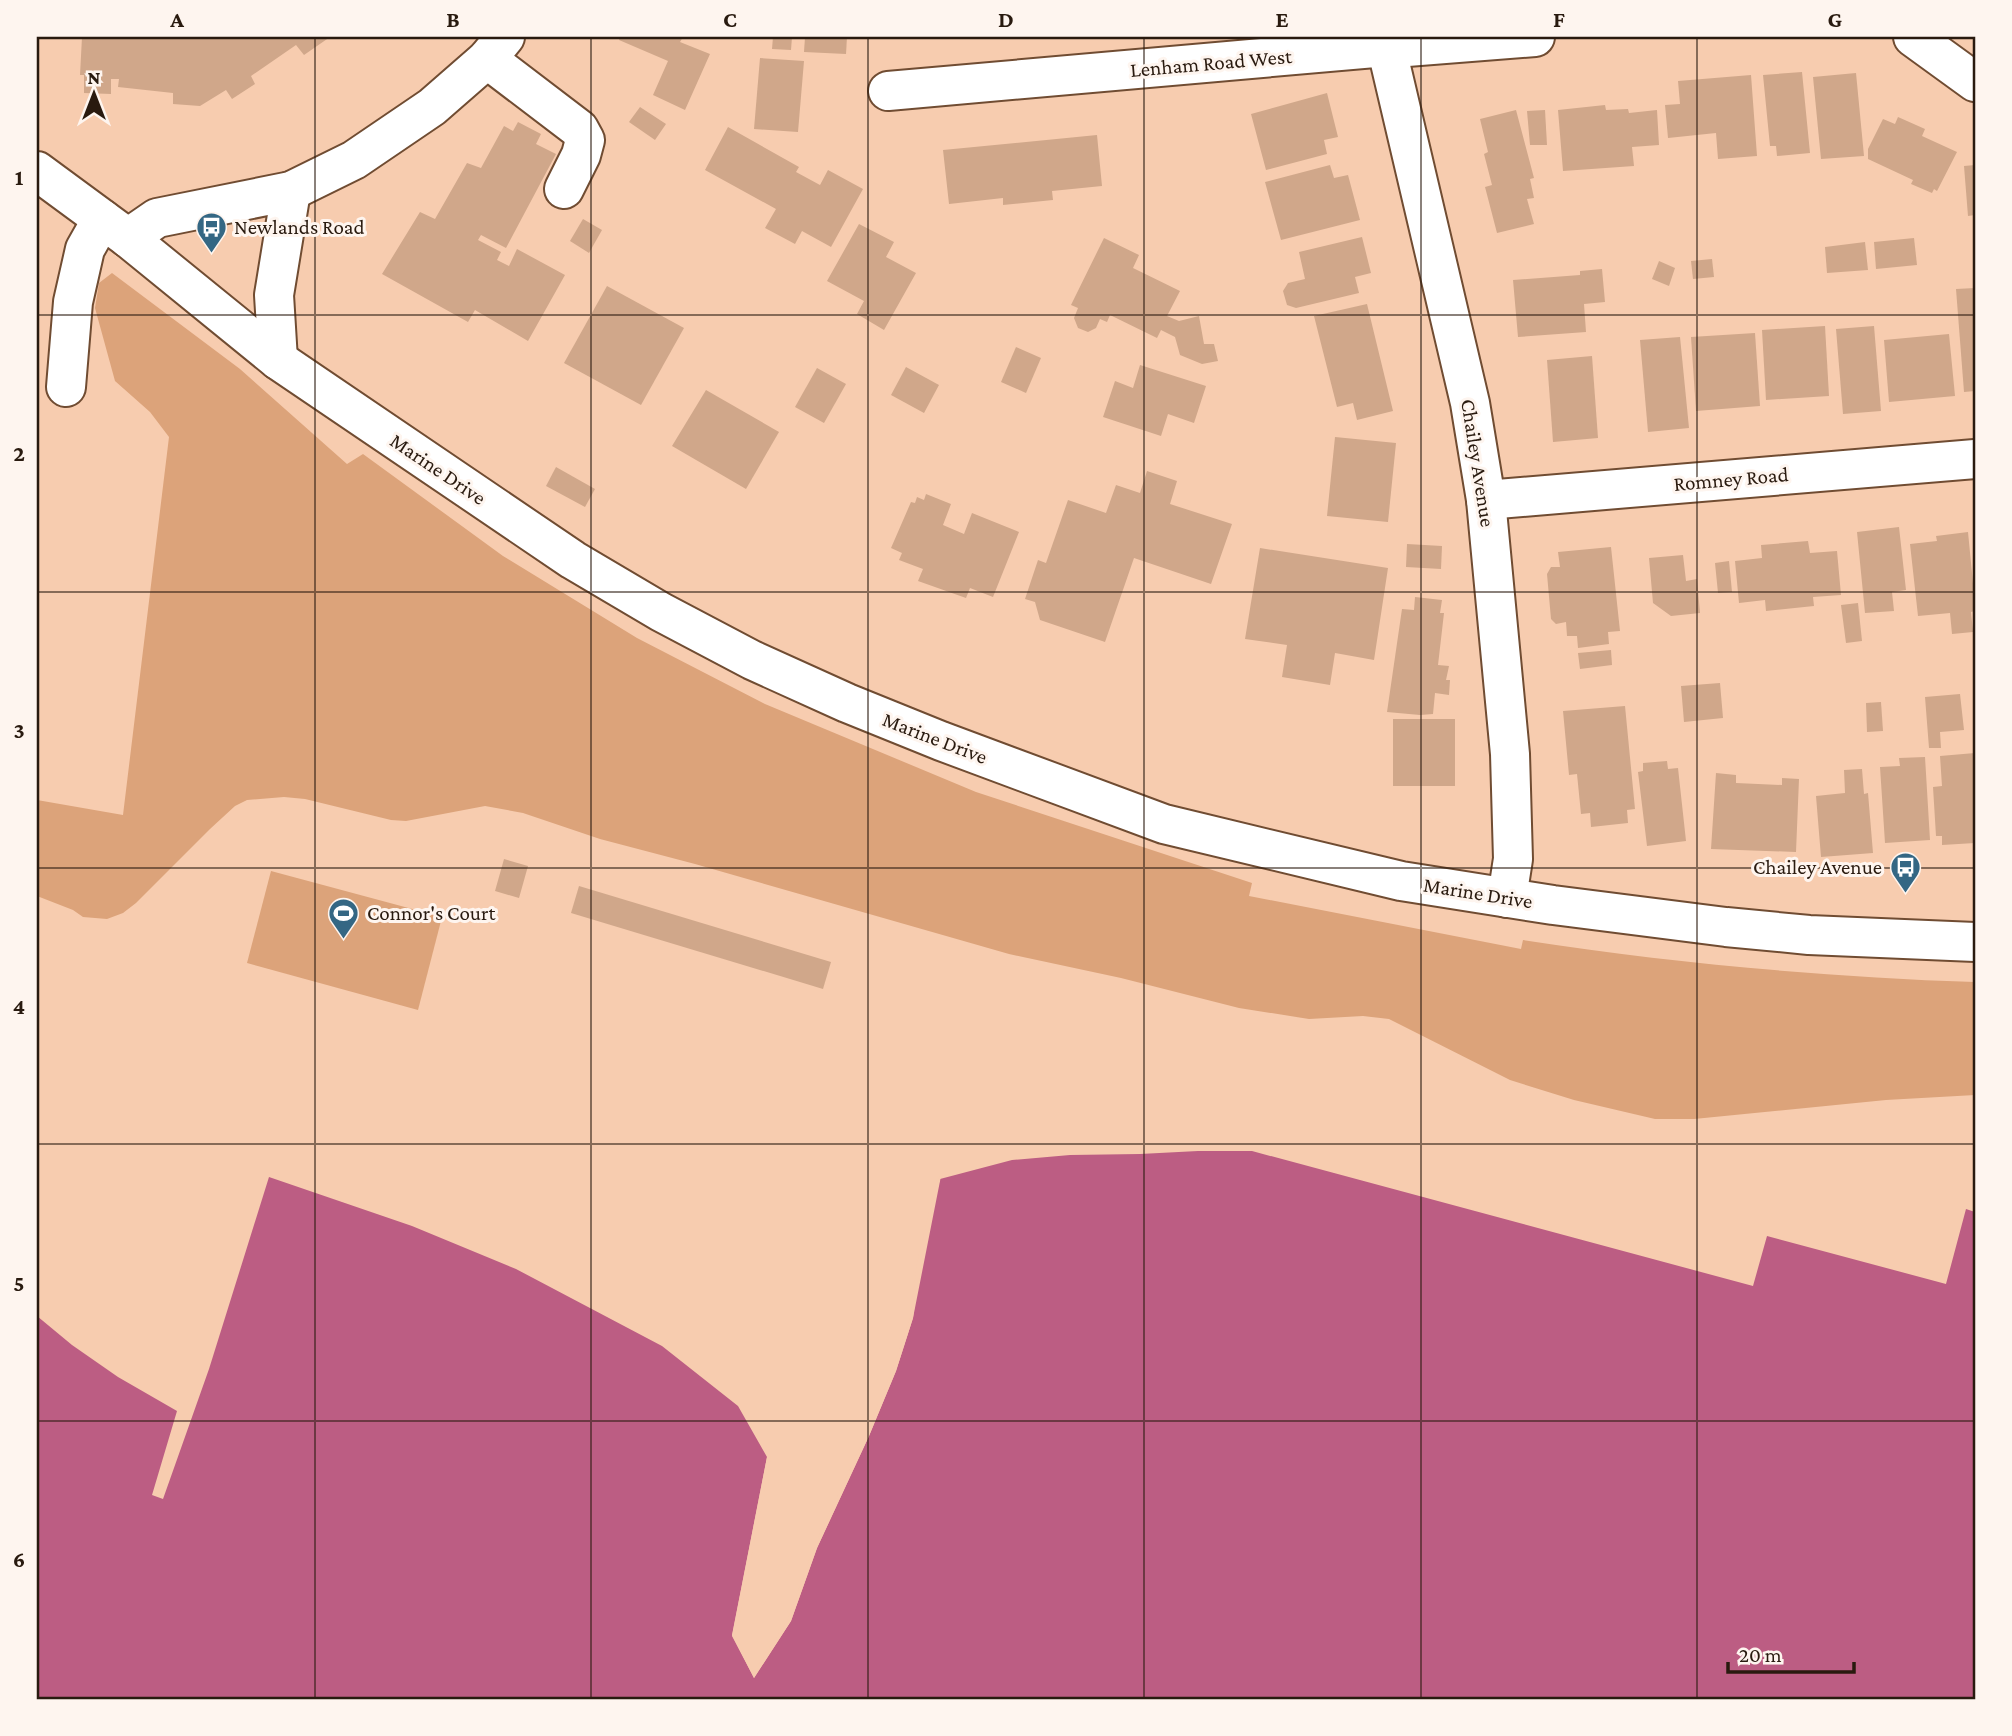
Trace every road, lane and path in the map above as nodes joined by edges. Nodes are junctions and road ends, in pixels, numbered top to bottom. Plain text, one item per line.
1 (1535, 37) edge
2 (1913, 37) edge
3 (1385, 42) edge
4 (496, 48) edge
5 (1975, 82) edge
6 (888, 92) dead end
7 (37, 171) edge
8 (564, 189) dead end
9 (291, 191) junction
10 (115, 228) junction
11 (278, 360) junction
12 (66, 387) dead end
13 (1975, 459) edge
14 (1486, 500) junction
15 (1507, 898) junction
16 (1975, 942) edge

1 - 3 street, Lenham Road West
2 - 5 street
3 - 6 street, Lenham Road West
3 - 14 street, Chailey Avenue
4 - 8 street
4 - 9 street
7 - 10 street, Marine Drive
9 - 10 street
9 - 11 street
10 - 11 street, Marine Drive
10 - 12 street
11 - 15 street, Marine Drive
13 - 14 street, Romney Road
14 - 15 street, Chailey Avenue
15 - 16 street, Marine Drive

